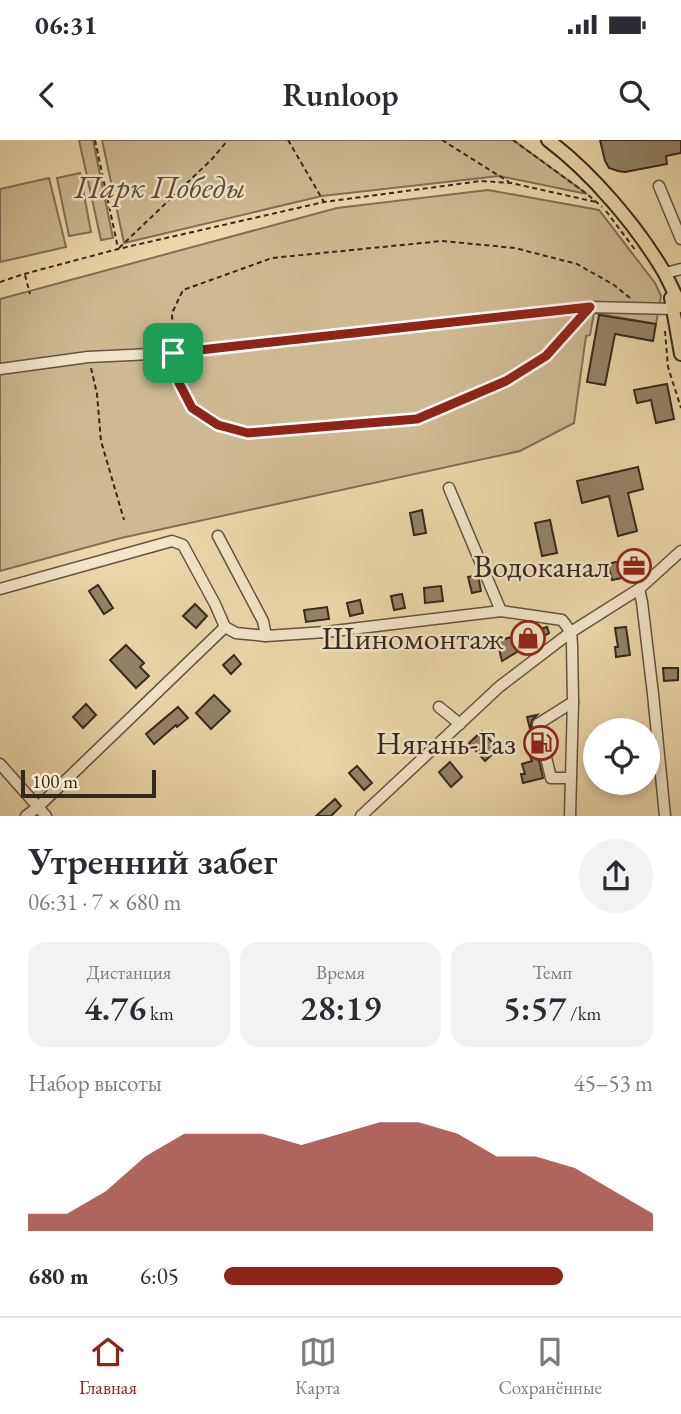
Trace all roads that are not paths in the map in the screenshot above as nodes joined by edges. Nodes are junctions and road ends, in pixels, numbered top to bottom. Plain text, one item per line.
1 (555, 142) edge
2 (659, 186) dead end
3 (681, 239) edge
4 (681, 269) edge
5 (666, 277) junction
6 (678, 308) edge
7 (681, 354) edge
8 (0, 369) edge
9 (449, 488) dead end
10 (218, 536) dead end
11 (681, 551) edge
12 (0, 589) edge
13 (639, 589) junction
14 (501, 611) junction
15 (225, 627) junction
16 (571, 632) junction
17 (266, 636) junction
18 (573, 702) junction
19 (439, 707) dead end
20 (460, 724) junction
21 (0, 764) edge
22 (571, 778) junction
23 (38, 807) junction
24 (26, 816) edge
25 (46, 816) edge
26 (361, 816) edge
27 (569, 816) edge
28 (664, 816) edge

1 - 5 main road
2 - 3 street
4 - 5 street
5 - 6 main road
6 - 7 main road
6 - 8 street
9 - 14 street
10 - 17 street
11 - 13 street
12 - 15 street
13 - 16 street
13 - 28 street
14 - 16 street
14 - 17 street
15 - 17 street
15 - 23 street
16 - 18 street
16 - 20 street
18 - 22 street
18 - 22 street
19 - 20 street
20 - 26 street
21 - 23 street
22 - 27 street
23 - 24 street
23 - 25 street

